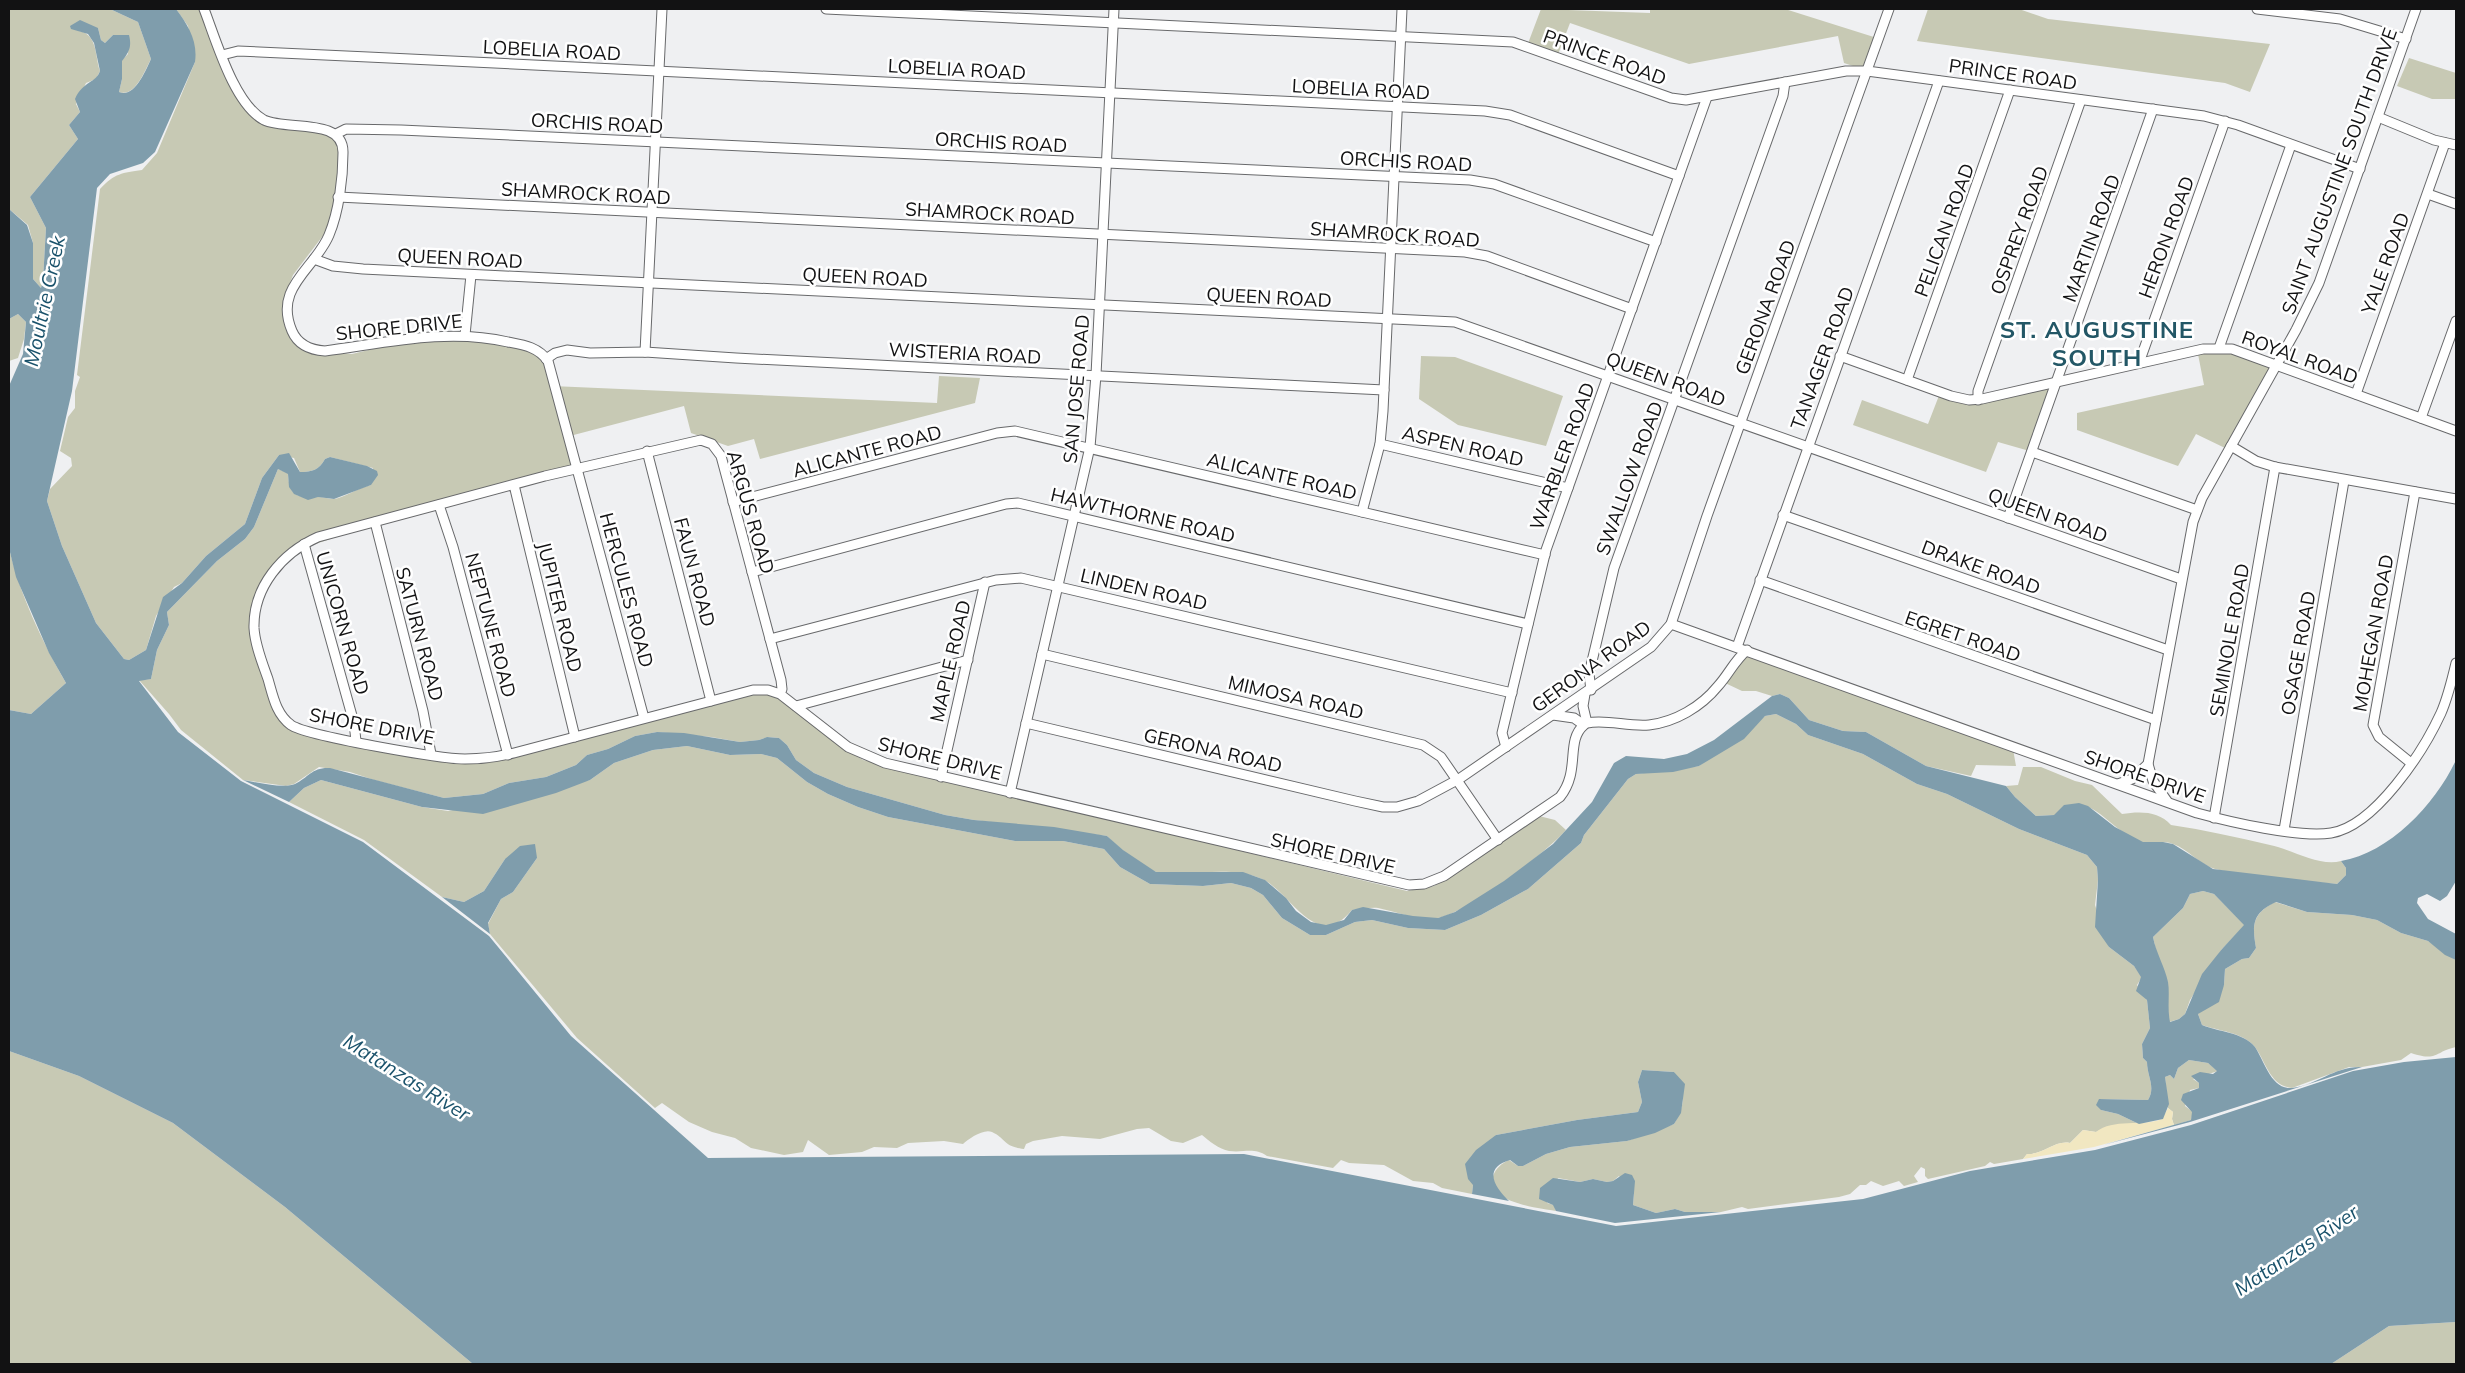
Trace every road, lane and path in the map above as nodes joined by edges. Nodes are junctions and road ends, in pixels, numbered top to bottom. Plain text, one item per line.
1 (204, 9) edge
2 (662, 9) edge
3 (826, 9) edge
4 (1114, 9) edge
5 (1402, 9) edge
6 (1889, 9) edge
7 (2257, 9) edge
8 (2416, 9) edge
9 (1113, 22) junction
10 (1401, 37) junction
11 (2406, 39) junction
12 (222, 55) junction
13 (659, 71) junction
14 (1867, 71) junction
15 (1939, 80) junction
16 (1785, 82) junction
17 (2010, 90) junction
18 (1110, 93) junction
19 (1707, 97) junction
20 (2081, 100) junction
21 (1398, 107) junction
22 (2153, 109) junction
23 (2378, 117) junction
24 (2225, 121) junction
25 (336, 134) junction
26 (656, 142) junction
27 (2445, 143) junction
28 (2291, 145) junction
29 (2456, 145) edge
30 (1106, 164) junction
31 (2360, 169) junction
32 (1679, 176) junction
33 (1394, 177) junction
34 (2428, 194) junction
35 (338, 197) junction
36 (2456, 204) edge
37 (652, 213) junction
38 (1103, 234) junction
39 (1656, 242) junction
40 (1390, 248) junction
41 (314, 259) junction
42 (471, 275) junction
43 (648, 283) junction
44 (1100, 304) junction
45 (1632, 309) junction
46 (1387, 319) junction
47 (2456, 321) edge
48 (466, 335) junction
49 (2219, 348) junction
50 (645, 352) junction
51 (1840, 356) junction
52 (546, 359) junction
53 (2139, 364) junction
54 (2276, 365) junction
55 (1096, 375) junction
56 (1608, 375) junction
57 (1907, 380) junction
58 (2056, 382) junction
59 (1384, 390) junction
60 (2356, 394) junction
61 (1674, 399) junction
62 (1978, 400) junction
63 (2421, 418) junction
64 (1741, 423) junction
65 (2456, 431) edge
66 (1380, 444) junction
67 (2231, 446) junction
68 (1090, 447) junction
69 (1808, 447) junction
70 (647, 452) junction
71 (2032, 452) junction
72 (2275, 467) junction
73 (578, 469) junction
74 (2344, 481) junction
75 (514, 485) junction
76 (1568, 488) junction
77 (2414, 492) junction
78 (2456, 499) edge
79 (733, 502) junction
80 (439, 505) junction
81 (2197, 510) junction
82 (1362, 512) junction
83 (1783, 515) junction
84 (1074, 516) junction
85 (2008, 518) junction
86 (375, 522) junction
87 (304, 544) junction
88 (1545, 555) junction
89 (752, 572) junction
90 (2181, 579) junction
91 (1760, 580) junction
92 (985, 582) junction
93 (1058, 585) junction
94 (1528, 624) junction
95 (1671, 624) junction
96 (770, 638) junction
97 (1737, 647) junction
98 (1747, 650) junction
99 (2168, 650) junction
100 (1042, 654) junction
101 (968, 660) junction
102 (2456, 663) edge
103 (1588, 692) junction
104 (1512, 693) junction
105 (780, 694) junction
106 (711, 701) junction
107 (796, 706) junction
108 (1553, 715) junction
109 (644, 718) junction
110 (2156, 720) junction
111 (1026, 723) junction
112 (575, 737) junction
113 (356, 741) junction
114 (1506, 747) junction
115 (431, 754) junction
116 (508, 755) junction
117 (2411, 763) junction
118 (2148, 764) junction
119 (941, 777) junction
120 (1457, 780) junction
121 (2118, 784) junction
122 (1010, 793) junction
123 (2169, 803) junction
124 (2214, 818) junction
125 (2284, 830) junction
126 (1498, 840) junction

1 - 12 street
2 - 13 street
3 - 9 street, PRINCE ROAD
4 - 9 street, SAN JOSE ROAD
5 - 10 street, ALICANTE ROAD
6 - 14 street, GERONA ROAD
7 - 11 street
8 - 11 street, SAINT AUGUSTINE SOUTH DRIVE
9 - 10 street, PRINCE ROAD
9 - 18 street, SAN JOSE ROAD
10 - 19 street, PRINCE ROAD
10 - 21 street, ALICANTE ROAD
11 - 23 street, SAINT AUGUSTINE SOUTH DRIVE
12 - 13 street, LOBELIA ROAD
12 - 25 street
13 - 18 street, LOBELIA ROAD
13 - 26 street
14 - 15 street, PRINCE ROAD
14 - 16 street, PRINCE ROAD
14 - 64 street, GERONA ROAD
15 - 17 street, PRINCE ROAD
15 - 51 street, TANAGER ROAD
16 - 19 street, PRINCE ROAD
16 - 61 street, SWALLOW ROAD
17 - 20 street, PRINCE ROAD
17 - 57 street, PELICAN ROAD
18 - 21 street, LOBELIA ROAD
18 - 30 street, SAN JOSE ROAD
19 - 32 street, WARBLER ROAD
20 - 22 street, PRINCE ROAD
20 - 62 street, OSPREY ROAD
21 - 32 street, LOBELIA ROAD
21 - 33 street, ALICANTE ROAD
22 - 24 street, PRINCE ROAD
22 - 58 street, MARTIN ROAD
23 - 27 street
23 - 31 street, SAINT AUGUSTINE SOUTH DRIVE
24 - 28 street, PRINCE ROAD
24 - 53 street, HERON ROAD
25 - 26 street, ORCHIS ROAD
25 - 35 street, SHORE DRIVE
26 - 30 street, ORCHIS ROAD
26 - 37 street
27 - 29 street
27 - 34 street, YALE ROAD
28 - 31 street, PRINCE ROAD
28 - 49 street
30 - 33 street, ORCHIS ROAD
30 - 38 street, SAN JOSE ROAD
31 - 54 street, SAINT AUGUSTINE SOUTH DRIVE
32 - 39 street, WARBLER ROAD
33 - 39 street, ORCHIS ROAD
33 - 40 street, ALICANTE ROAD
34 - 36 street
34 - 60 street, YALE ROAD
35 - 37 street, SHAMROCK ROAD
35 - 41 street, SHORE DRIVE
37 - 38 street, SHAMROCK ROAD
37 - 43 street
38 - 40 street, SHAMROCK ROAD
38 - 44 street, SAN JOSE ROAD
39 - 45 street, WARBLER ROAD
40 - 45 street, SHAMROCK ROAD
40 - 46 street, ALICANTE ROAD
41 - 42 street, QUEEN ROAD
41 - 48 street, SHORE DRIVE
42 - 43 street, QUEEN ROAD
42 - 48 street
43 - 44 street, QUEEN ROAD
43 - 50 street
44 - 46 street, QUEEN ROAD
44 - 55 street, SAN JOSE ROAD
45 - 56 street, WARBLER ROAD
46 - 56 street, QUEEN ROAD
46 - 59 street, ALICANTE ROAD
47 - 63 street
48 - 52 street, SHORE DRIVE
49 - 53 street, ROYAL ROAD
49 - 54 street, ROYAL ROAD
50 - 52 street, WISTERIA ROAD
50 - 55 street, WISTERIA ROAD
51 - 57 street, ROYAL ROAD
51 - 69 street, TANAGER ROAD
52 - 73 street
53 - 58 street, ROYAL ROAD
54 - 60 street, ROYAL ROAD
54 - 67 street, SAINT AUGUSTINE SOUTH DRIVE
55 - 59 street, WISTERIA ROAD
55 - 68 street, SAN JOSE ROAD
56 - 61 street, QUEEN ROAD
56 - 76 street, WARBLER ROAD
57 - 62 street, ROYAL ROAD
58 - 62 street, ROYAL ROAD
58 - 71 street, MARTIN ROAD
59 - 66 street, ALICANTE ROAD
60 - 63 street, ROYAL ROAD
61 - 64 street, QUEEN ROAD
61 - 103 street, SWALLOW ROAD
63 - 65 street, ROYAL ROAD
64 - 69 street, QUEEN ROAD
64 - 95 street, GERONA ROAD
66 - 76 street, ASPEN ROAD
66 - 82 street, ALICANTE ROAD
67 - 72 street
67 - 81 street, SAINT AUGUSTINE SOUTH DRIVE
68 - 79 street, ALICANTE ROAD
68 - 82 street, ALICANTE ROAD
68 - 84 street, SAN JOSE ROAD
69 - 83 street, TANAGER ROAD
69 - 85 street, QUEEN ROAD
70 - 73 street, ARGUS ROAD
70 - 79 street, ARGUS ROAD
70 - 106 street, FAUN ROAD
71 - 81 street
71 - 85 street, MARTIN ROAD
72 - 74 street
72 - 124 street, SEMINOLE ROAD
73 - 75 street, SHORE DRIVE
73 - 109 street, HERCULES ROAD
74 - 77 street
74 - 125 street, OSAGE ROAD
75 - 80 street, SHORE DRIVE
75 - 112 street, JUPITER ROAD
76 - 88 street, WARBLER ROAD
77 - 78 street
77 - 117 street, MOHEGAN ROAD
79 - 89 street, ARGUS ROAD
80 - 86 street, SHORE DRIVE
80 - 116 street, NEPTUNE ROAD
81 - 90 street, SAINT AUGUSTINE SOUTH DRIVE
82 - 88 street
83 - 91 street, TANAGER ROAD
83 - 99 street, DRAKE ROAD
84 - 89 street, HAWTHORNE ROAD
84 - 93 street, SAN JOSE ROAD
84 - 94 street, HAWTHORNE ROAD
85 - 90 street, QUEEN ROAD
86 - 87 street, SHORE DRIVE
86 - 115 street, SATURN ROAD
87 - 113 street, UNICORN ROAD
87 - 113 street, SHORE DRIVE
88 - 94 street, WARBLER ROAD
89 - 96 street, ARGUS ROAD
90 - 99 street, SAINT AUGUSTINE SOUTH DRIVE
91 - 97 street, TANAGER ROAD
91 - 110 street, EGRET ROAD
92 - 93 street, LINDEN ROAD
92 - 96 street, LINDEN ROAD
92 - 101 street, MAPLE ROAD
93 - 100 street, SAN JOSE ROAD
93 - 104 street, LINDEN ROAD
94 - 104 street, WARBLER ROAD
95 - 97 street, SHORE DRIVE
95 - 103 street, GERONA ROAD
96 - 105 street, ARGUS ROAD
97 - 98 street, SHORE DRIVE
98 - 103 street, SWALLOW ROAD
98 - 121 street, SHORE DRIVE
99 - 110 street, SAINT AUGUSTINE SOUTH DRIVE
100 - 111 street, SAN JOSE ROAD
100 - 120 street, MIMOSA ROAD
101 - 107 street
101 - 119 street, MAPLE ROAD
102 - 117 street, SHORE DRIVE
103 - 108 street, GERONA ROAD
104 - 114 street, WARBLER ROAD
105 - 106 street, SHORE DRIVE
105 - 107 street, SHORE DRIVE
106 - 109 street, SHORE DRIVE
107 - 119 street, SHORE DRIVE
108 - 114 street, GERONA ROAD
108 - 126 street, SHORE DRIVE
109 - 112 street, SHORE DRIVE
110 - 118 street, SAINT AUGUSTINE SOUTH DRIVE
111 - 120 street, GERONA ROAD
111 - 122 street, SAN JOSE ROAD
112 - 116 street, SHORE DRIVE
113 - 115 street, SHORE DRIVE
114 - 120 street, GERONA ROAD
115 - 116 street, SHORE DRIVE
117 - 125 street, SHORE DRIVE
118 - 121 street
118 - 123 street
119 - 122 street, SHORE DRIVE
120 - 126 street, MIMOSA ROAD
121 - 123 street, SHORE DRIVE
122 - 126 street, SHORE DRIVE
123 - 124 street, SHORE DRIVE
124 - 125 street, SHORE DRIVE

